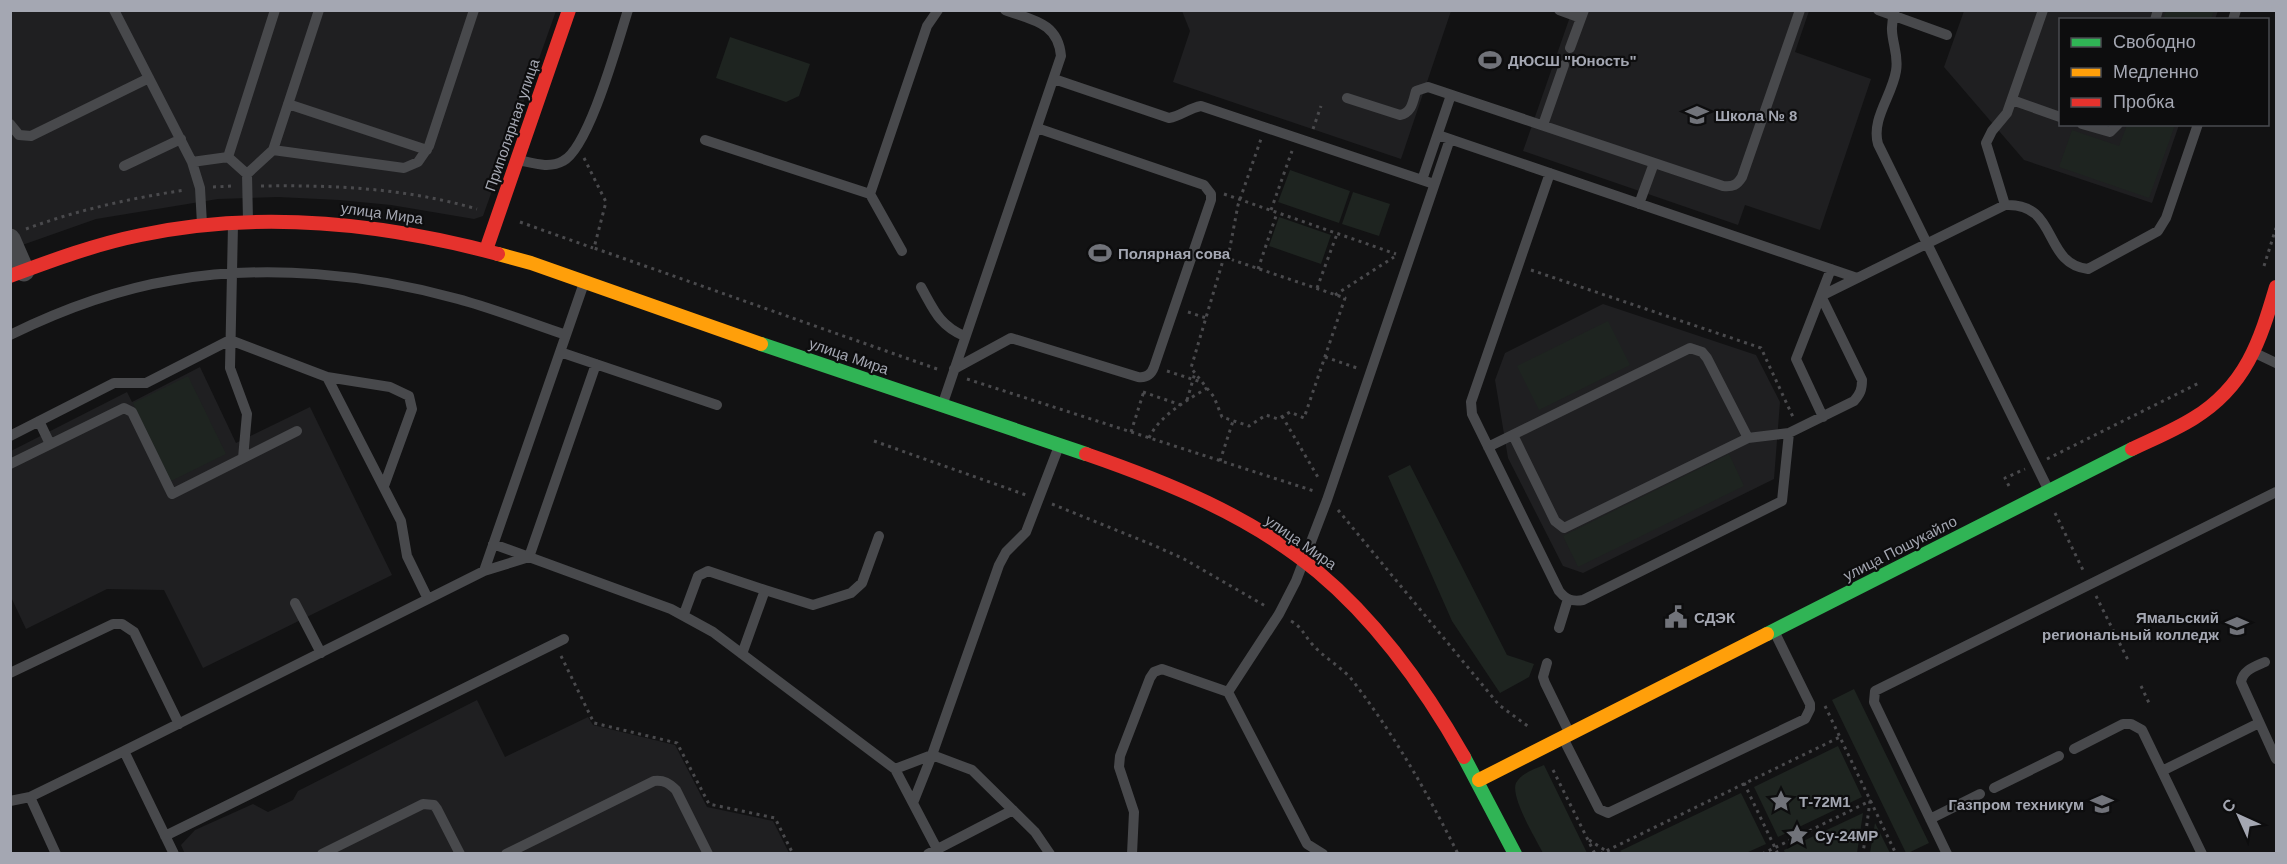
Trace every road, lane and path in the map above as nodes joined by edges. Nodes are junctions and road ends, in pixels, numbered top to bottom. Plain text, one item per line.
1 (114, 10) edge
2 (275, 10) edge
3 (319, 10) edge
4 (474, 10) edge
5 (569, 10) edge
6 (628, 10) edge
7 (938, 10) edge
8 (1005, 10) edge
9 (1559, 10) edge
10 (1800, 10) edge
11 (1878, 10) edge
12 (2043, 10) edge
13 (1894, 13) edge
14 (1582, 14) edge
15 (1035, 15) edge
16 (1947, 35) dead end
17 (1570, 48) dead end
18 (1564, 65) dead end
19 (149, 78) junction
20 (1054, 79) junction
21 (1451, 95) junction
22 (1347, 98) dead end
23 (2012, 100) junction
24 (288, 104) junction
25 (2059, 116) edge
26 (10, 124) edge
27 (1544, 126) junction
28 (2088, 126) edge
29 (2117, 126) edge
30 (2197, 126) edge
31 (1265, 127) junction
32 (1037, 128) junction
33 (1438, 135) junction
34 (181, 139) junction
35 (1450, 139) junction
36 (705, 140) dead end
37 (579, 145) junction
38 (273, 150) junction
39 (427, 150) junction
40 (1292, 151) dead end
41 (228, 157) junction
42 (518, 160) junction
43 (192, 162) junction
44 (1654, 163) junction
45 (124, 166) dead end
46 (1550, 173) junction
47 (247, 174) junction
48 (1422, 180) junction
49 (1434, 184) junction
50 (1220, 193) dead end
51 (870, 194) junction
52 (1240, 200) junction
53 (1640, 204) junction
54 (2005, 205) junction
55 (1271, 210) junction
56 (1277, 213) junction
57 (498, 215) junction
58 (248, 221) junction
59 (233, 222) junction
60 (202, 224) junction
61 (2277, 228) edge
62 (1337, 234) junction
63 (10, 239) edge
64 (1926, 243) junction
65 (594, 248) junction
66 (486, 250) junction
67 (902, 251) dead end
68 (1228, 258) junction
69 (1518, 266) junction
70 (1258, 269) junction
71 (1831, 269) junction
72 (2262, 272) dead end
73 (17, 273) edge
74 (231, 273) junction
75 (1857, 278) junction
76 (584, 282) junction
77 (921, 286) dead end
78 (2277, 287) edge
79 (1317, 289) junction
80 (1335, 295) junction
81 (1821, 296) junction
82 (1174, 308) junction
83 (2272, 314) edge
84 (1206, 318) junction
85 (10, 335) edge
86 (566, 335) junction
87 (964, 336) junction
88 (230, 340) junction
89 (560, 352) junction
90 (2255, 352) junction
91 (1325, 357) junction
92 (2277, 363) edge
93 (596, 364) junction
94 (1152, 371) junction
95 (953, 372) junction
96 (1195, 373) junction
97 (1370, 373) junction
98 (327, 377) junction
99 (1193, 380) junction
100 (2202, 381) dead end
101 (1203, 383) junction
102 (1207, 388) junction
103 (1186, 401) junction
104 (717, 405) dead end
105 (942, 406) junction
106 (1282, 417) junction
107 (1823, 417) junction
108 (1233, 421) junction
109 (39, 422) junction
110 (297, 431) dead end
111 (1794, 431) junction
112 (1131, 432) junction
113 (1513, 435) junction
114 (10, 436) edge
115 (1149, 438) junction
116 (1748, 438) junction
117 (874, 441) dead end
118 (50, 444) junction
119 (1059, 446) junction
120 (1488, 447) junction
121 (243, 458) junction
122 (1220, 461) junction
123 (10, 464) edge
124 (2035, 465) junction
125 (384, 486) junction
126 (2049, 491) junction
127 (2277, 492) edge
128 (1039, 499) junction
129 (1327, 500) junction
130 (2019, 506) junction
131 (2054, 512) dead end
132 (879, 537) dead end
133 (493, 544) junction
134 (529, 557) junction
135 (1304, 560) junction
136 (484, 572) junction
137 (2090, 584) junction
138 (765, 590) junction
139 (428, 599) junction
140 (1568, 599) junction
141 (295, 603) dead end
142 (684, 614) junction
143 (1280, 614) junction
144 (1559, 628) dead end
145 (1774, 631) junction
146 (559, 641) joint
147 (321, 653) junction
148 (742, 654) junction
149 (10, 660) edge
150 (2128, 660) dead end
151 (2265, 662) dead end
152 (1547, 663) dead end
153 (13, 672) edge
154 (2140, 686) dead end
155 (1228, 692) junction
156 (1822, 698) dead end
157 (2150, 705) dead end
158 (2259, 723) junction
159 (179, 724) junction
160 (1567, 736) junction
161 (1840, 737) junction
162 (1540, 749) junction
163 (2074, 749) dead end
164 (124, 751) junction
165 (932, 755) junction
166 (2059, 756) dead end
167 (2277, 759) edge
168 (896, 769) junction
169 (2162, 771) junction
170 (1479, 780) junction
171 (1744, 783) junction
172 (1994, 788) dead end
173 (1980, 794) dead end
174 (30, 797) junction
175 (10, 801) edge
176 (1870, 801) junction
177 (913, 803) junction
178 (1013, 810) junction
179 (1930, 819) junction
180 (165, 836) junction
181 (1587, 839) junction
182 (1775, 847) junction
183 (1605, 850) junction
184 (932, 851) edge
185 (56, 854) edge
186 (174, 854) edge
187 (322, 854) edge
188 (460, 854) edge
189 (506, 854) edge
190 (708, 854) edge
191 (793, 854) edge
192 (1050, 854) edge
193 (1132, 854) edge
194 (1323, 854) edge
195 (1458, 854) edge
196 (1515, 854) edge
197 (1595, 854) edge
198 (1600, 854) edge
199 (1611, 854) edge
200 (1762, 854) edge
201 (1778, 854) edge
202 (1863, 854) edge
203 (1896, 854) edge
204 (1947, 854) edge
205 (2202, 854) edge

1 - 19 lane
2 - 41 lane
3 - 24 lane
4 - 39 lane
5 - 42 street, Приполярная улица
6 - 37 lane
7 - 51 lane
8 - 15 lane
9 - 14 lane
10 - 44 lane
11 - 13 lane
12 - 23 lane
13 - 16 lane
13 - 64 lane
14 - 17 lane
15 - 20 lane
18 - 27 lane
19 - 26 lane
19 - 34 lane
20 - 31 lane
20 - 32 lane
21 - 22 lane
21 - 27 lane
21 - 33 lane
23 - 25 lane
23 - 54 lane
24 - 38 lane
24 - 39 lane
27 - 44 lane
28 - 29 lane
30 - 54 lane
31 - 48 lane
31 - 52 path
32 - 82 lane
32 - 87 lane
33 - 35 lane
33 - 48 lane
34 - 43 lane
34 - 45 lane
35 - 46 lane
35 - 49 lane
36 - 51 lane
37 - 42 lane
37 - 65 path
38 - 39 lane
38 - 47 lane
40 - 55 path
41 - 43 lane
41 - 47 lane
42 - 57 street, Приполярная улица
43 - 60 lane
44 - 53 lane
46 - 53 lane
46 - 69 lane
47 - 58 lane
48 - 49 lane
49 - 97 lane
50 - 52 path
51 - 67 lane
52 - 55 path
52 - 68 path
53 - 71 lane
54 - 64 lane
55 - 56 path
56 - 62 path
56 - 70 path
57 - 65 path
57 - 66 street, Приполярная улица
58 - 59 street, улица Мира
58 - 66 street, улица Мира
59 - 60 street, улица Мира
59 - 74 lane
60 - 73 street, улица Мира
61 - 72 path
62 - 79 path
62 - 80 path
63 - 73 street
64 - 75 lane
64 - 124 lane
65 - 95 path
66 - 76 street, улица Мира
68 - 70 path
68 - 84 path
69 - 111 path
69 - 120 lane
70 - 79 path
71 - 75 lane
71 - 81 lane
74 - 85 lane
74 - 86 lane
74 - 88 lane
75 - 81 lane
76 - 86 lane
76 - 105 street, улица Мира
77 - 87 lane
78 - 83 street, улица Пошукайло
79 - 80 path
80 - 91 path
81 - 107 lane
81 - 107 lane
82 - 84 path
82 - 94 lane
83 - 90 street, улица Пошукайло
84 - 96 path
86 - 89 lane
87 - 95 lane
88 - 98 lane
88 - 109 lane
88 - 121 lane
89 - 93 lane
89 - 133 lane
90 - 92 lane
90 - 126 street, улица Пошукайло
91 - 97 path
91 - 106 path
93 - 104 lane
93 - 134 lane
94 - 95 lane
94 - 99 path
94 - 112 path
95 - 105 lane
95 - 112 path
96 - 99 path
96 - 101 path
97 - 129 lane
98 - 125 lane
98 - 125 lane
99 - 101 path
99 - 103 path
100 - 124 path
101 - 102 path
102 - 103 path
102 - 108 path
103 - 115 path
105 - 119 street, улица Мира
106 - 108 path
106 - 122 path
107 - 111 lane
108 - 122 path
109 - 114 lane
109 - 118 lane
110 - 121 lane
111 - 116 lane
111 - 140 lane
112 - 115 path
113 - 116 lane
113 - 116 lane
113 - 120 lane
115 - 122 path
117 - 128 path
118 - 121 lane
118 - 123 lane
119 - 128 lane
119 - 135 street, улица Мира
120 - 140 lane
124 - 126 lane
124 - 130 path
125 - 139 lane
126 - 130 street, улица Пошукайло
127 - 137 lane
128 - 143 path
128 - 165 lane
129 - 135 lane
129 - 162 path
130 - 145 street, улица Пошукайло
131 - 137 path
132 - 138 lane
133 - 134 lane
133 - 136 lane
134 - 136 lane
134 - 142 lane
135 - 143 lane
135 - 170 street, улица Мира
136 - 139 lane
137 - 150 path
137 - 179 lane
138 - 142 lane
138 - 148 lane
139 - 147 lane
140 - 144 lane
141 - 147 lane
142 - 148 lane
143 - 155 lane
143 - 195 path
145 - 160 street, улица Пошукайло
145 - 160 lane
146 - 180 lane
146 - 191 path
147 - 159 lane
148 - 168 lane
149 - 153 lane
151 - 158 lane
152 - 160 lane
153 - 159 lane
154 - 157 path
155 - 193 lane
155 - 194 lane
156 - 161 path
158 - 167 lane
158 - 169 lane
159 - 164 lane
160 - 162 street, улица Пошукайло
161 - 171 path
161 - 176 path
162 - 170 street, улица Пошукайло
162 - 181 path
163 - 169 lane
164 - 174 lane
164 - 180 lane
165 - 168 lane
165 - 177 lane
165 - 178 lane
166 - 172 lane
168 - 177 lane
169 - 205 lane
170 - 196 street, улица Мира
171 - 182 path
171 - 183 path
173 - 179 lane
174 - 175 lane
174 - 185 lane
176 - 182 path
176 - 202 path
176 - 203 path
177 - 184 lane
178 - 184 lane
178 - 192 lane
179 - 204 lane
180 - 186 lane
181 - 183 path
181 - 197 path
182 - 200 path
182 - 201 path
183 - 198 path
183 - 199 path
187 - 188 lane
189 - 190 lane

